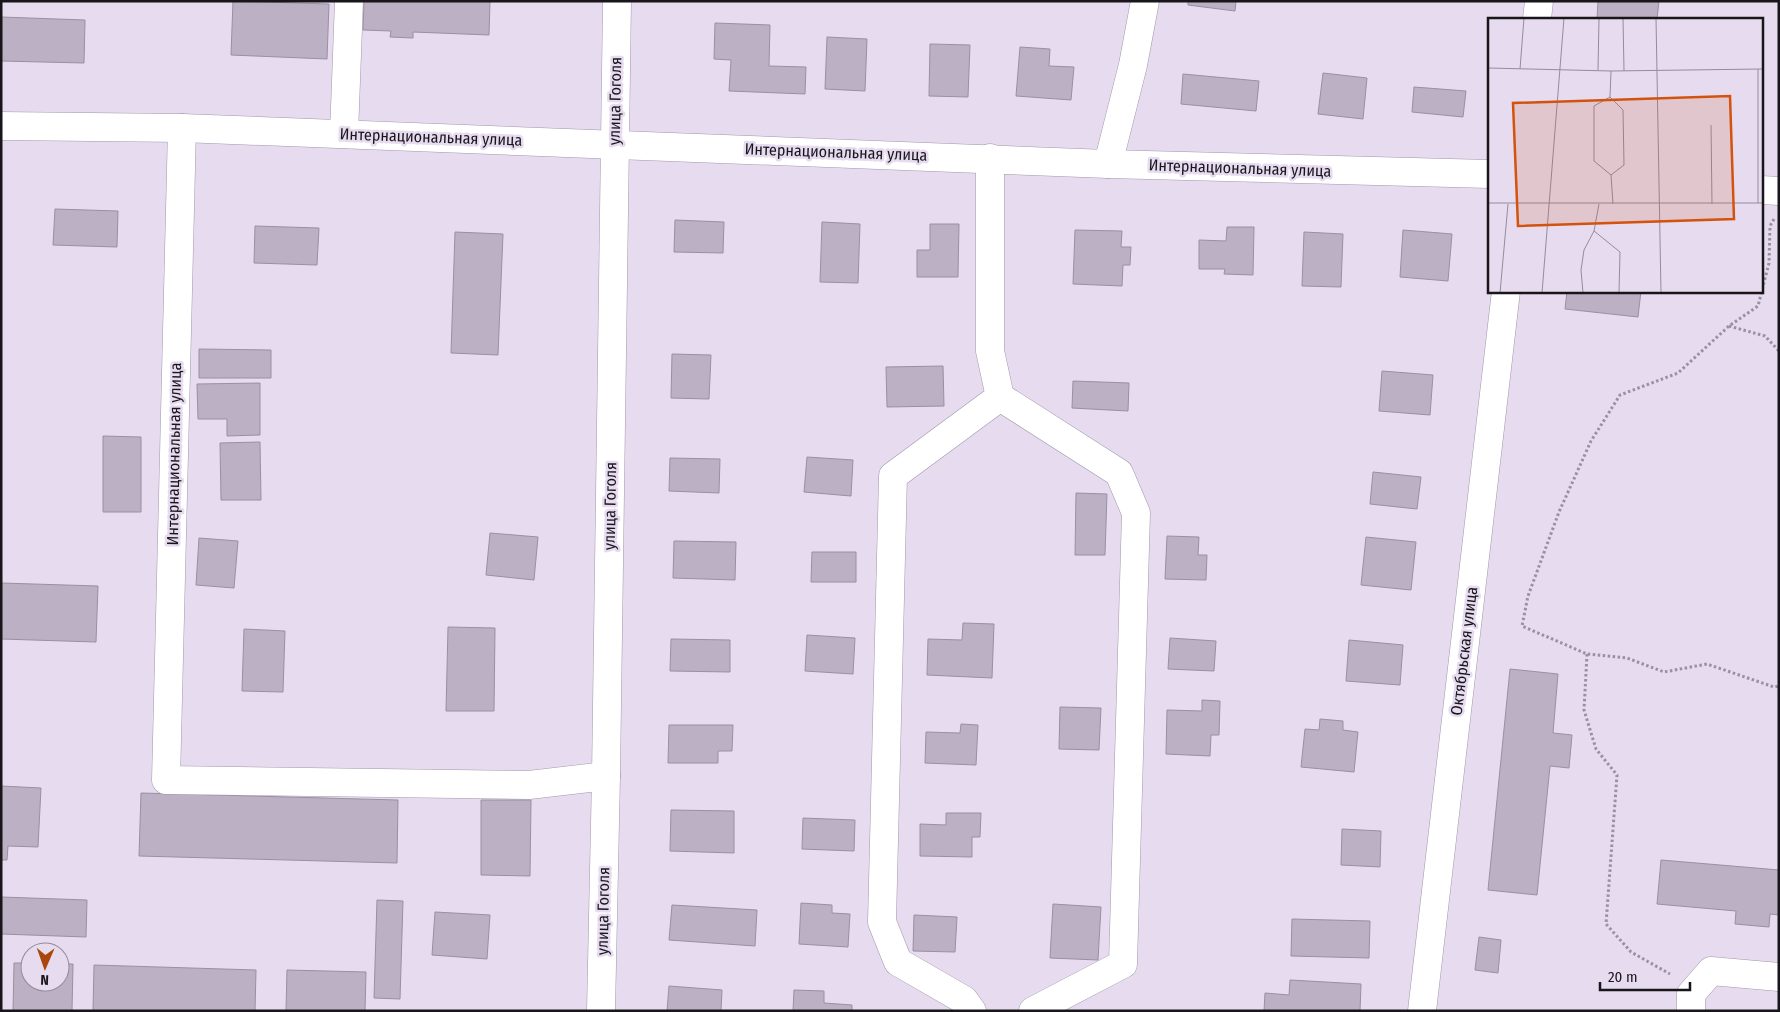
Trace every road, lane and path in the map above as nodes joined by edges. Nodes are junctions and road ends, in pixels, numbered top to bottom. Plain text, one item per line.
1 (349, 1) edge
2 (617, 1) edge
3 (1144, 1) edge
4 (1539, 1) edge
5 (1538, 18) edge
6 (1, 126) edge
7 (182, 128) junction
8 (344, 134) junction
9 (614, 144) junction
10 (990, 158) junction
11 (1108, 164) junction
12 (1488, 174) edge
13 (1762, 190) edge
14 (1779, 191) edge
15 (1774, 218) dead end
16 (1762, 290) edge
17 (1506, 292) edge
18 (1762, 292) edge
19 (1728, 326) junction
20 (1779, 351) edge
21 (1000, 397) junction
22 (1587, 654) junction
23 (1779, 686) edge
24 (606, 776) junction
25 (1779, 977) edge
26 (1691, 1002) edge
27 (601, 1011) edge
28 (972, 1011) edge
29 (1033, 1011) edge
30 (1422, 1011) edge

1 - 8 street
2 - 9 street, улица Гоголя
3 - 11 street
4 - 5 street
6 - 7 street, Интернациональная улица
7 - 8 street, Интернациональная улица
7 - 24 street, Интернациональная улица
8 - 9 street, Интернациональная улица
9 - 10 street, Интернациональная улица
9 - 24 street, улица Гоголя
10 - 11 street, Интернациональная улица
10 - 21 street
11 - 12 street, Интернациональная улица
13 - 14 street
15 - 16 path
17 - 30 street, Октябрьская улица
18 - 19 path
19 - 20 path
19 - 22 path
21 - 28 street
21 - 29 street
22 - 23 path
22 - 26 path
24 - 27 street, улица Гоголя
25 - 26 street

